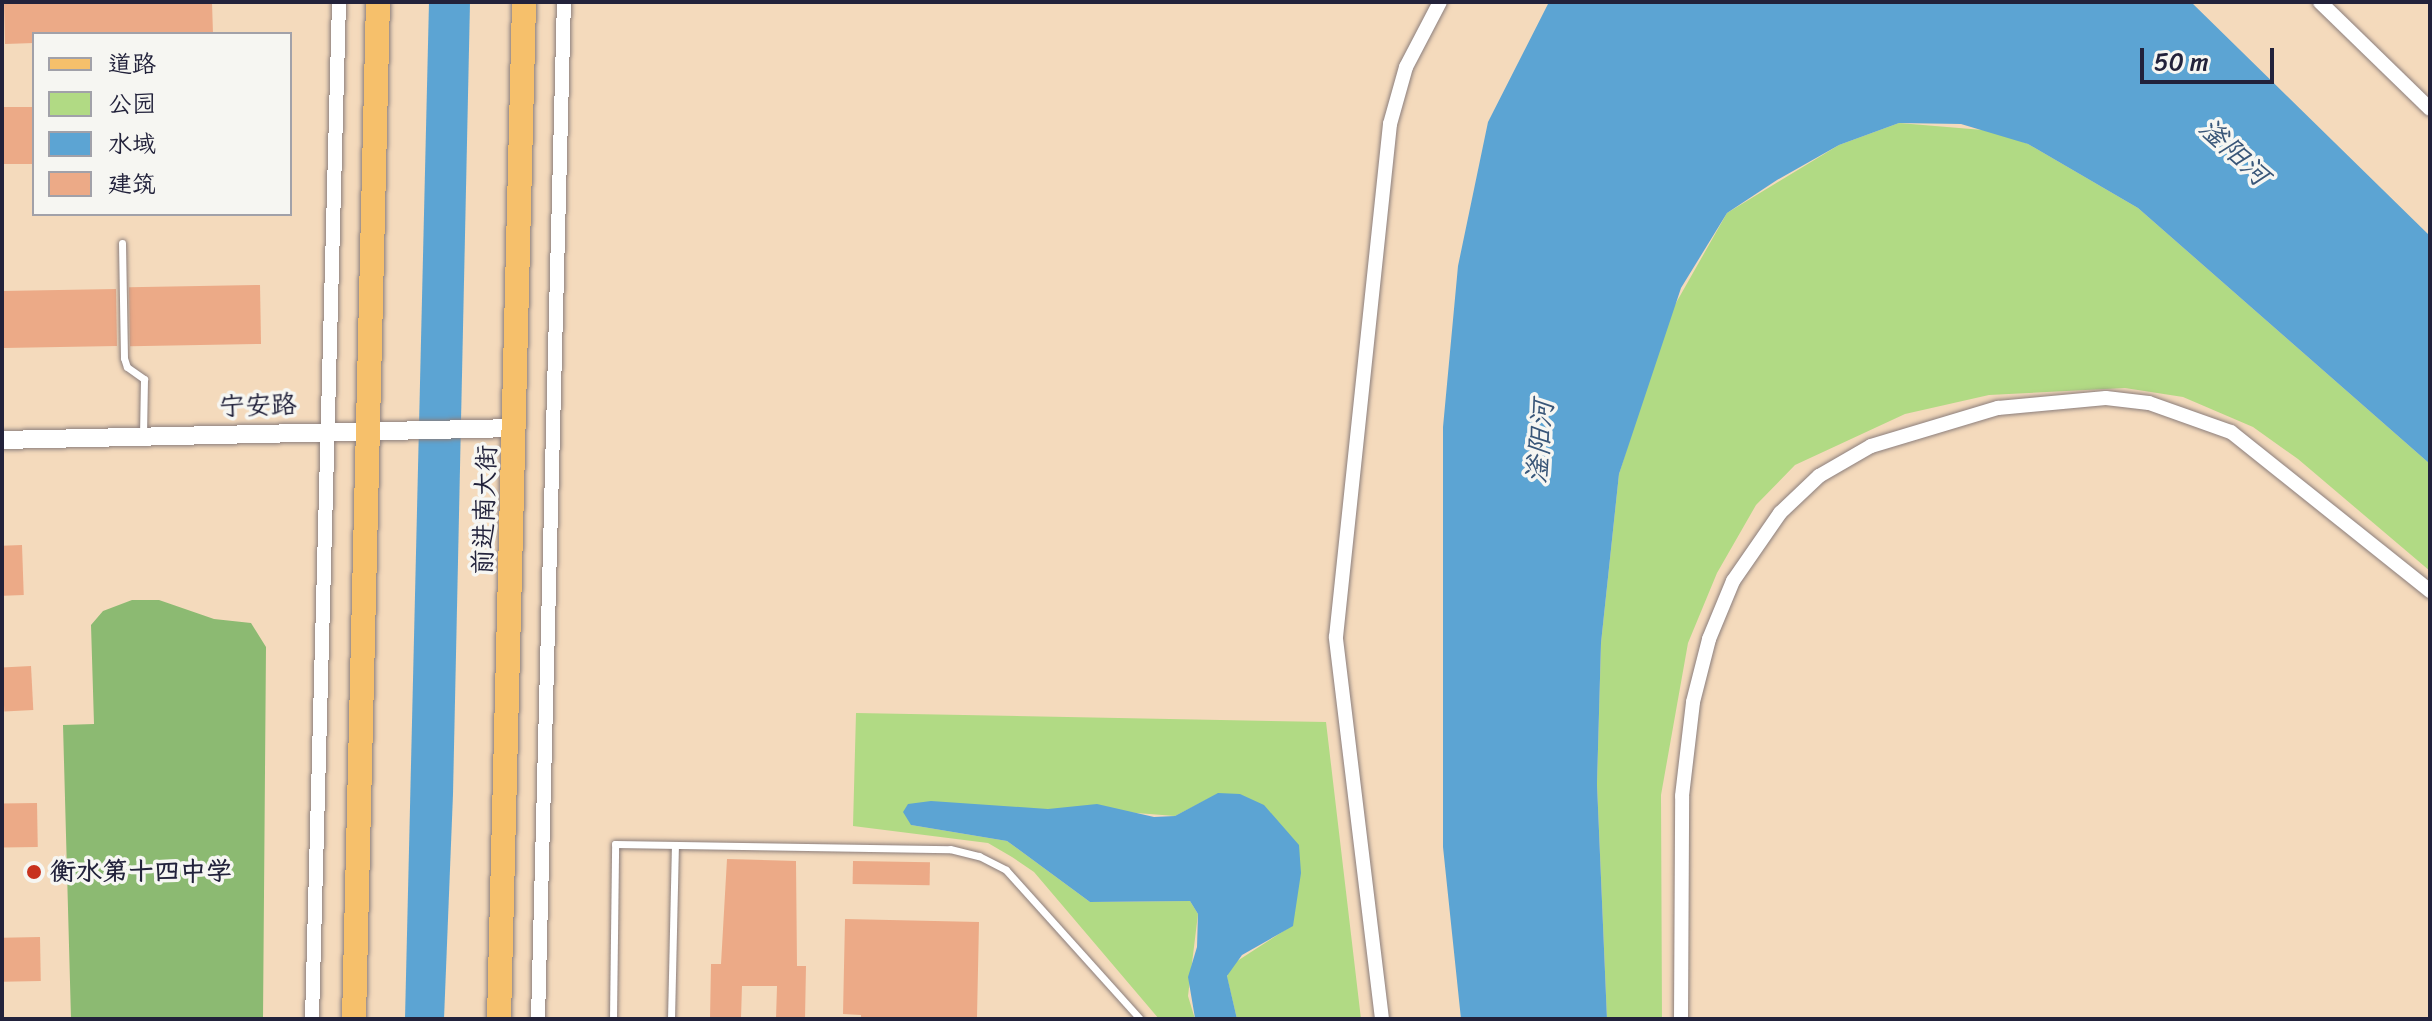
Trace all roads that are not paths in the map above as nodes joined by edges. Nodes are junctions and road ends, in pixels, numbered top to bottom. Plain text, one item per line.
1 (339, 2) edge
2 (378, 2) edge
3 (524, 2) edge
4 (564, 2) edge
5 (1440, 2) edge
6 (2320, 2) edge
7 (2430, 109) edge
8 (122, 243) dead end
9 (368, 428) junction
10 (515, 428) junction
11 (328, 429) junction
12 (143, 435) junction
13 (2, 440) edge
14 (2430, 591) edge
15 (675, 845) junction
16 (312, 1019) edge
17 (354, 1019) edge
18 (499, 1019) edge
19 (538, 1019) edge
20 (613, 1019) edge
21 (671, 1019) edge
22 (1140, 1019) edge
23 (1382, 1019) edge
24 (1681, 1019) edge

1 - 11 street
2 - 9 main road
3 - 10 main road, 前进南大街
4 - 19 street
5 - 23 street
6 - 7 street
8 - 12 lane
9 - 10 street, 宁安路
9 - 11 street, 宁安路
9 - 17 main road
10 - 18 main road, 前进南大街
11 - 12 street, 宁安路
11 - 16 street
12 - 13 street, 宁安路
14 - 24 street
15 - 20 lane
15 - 21 lane
15 - 22 lane

